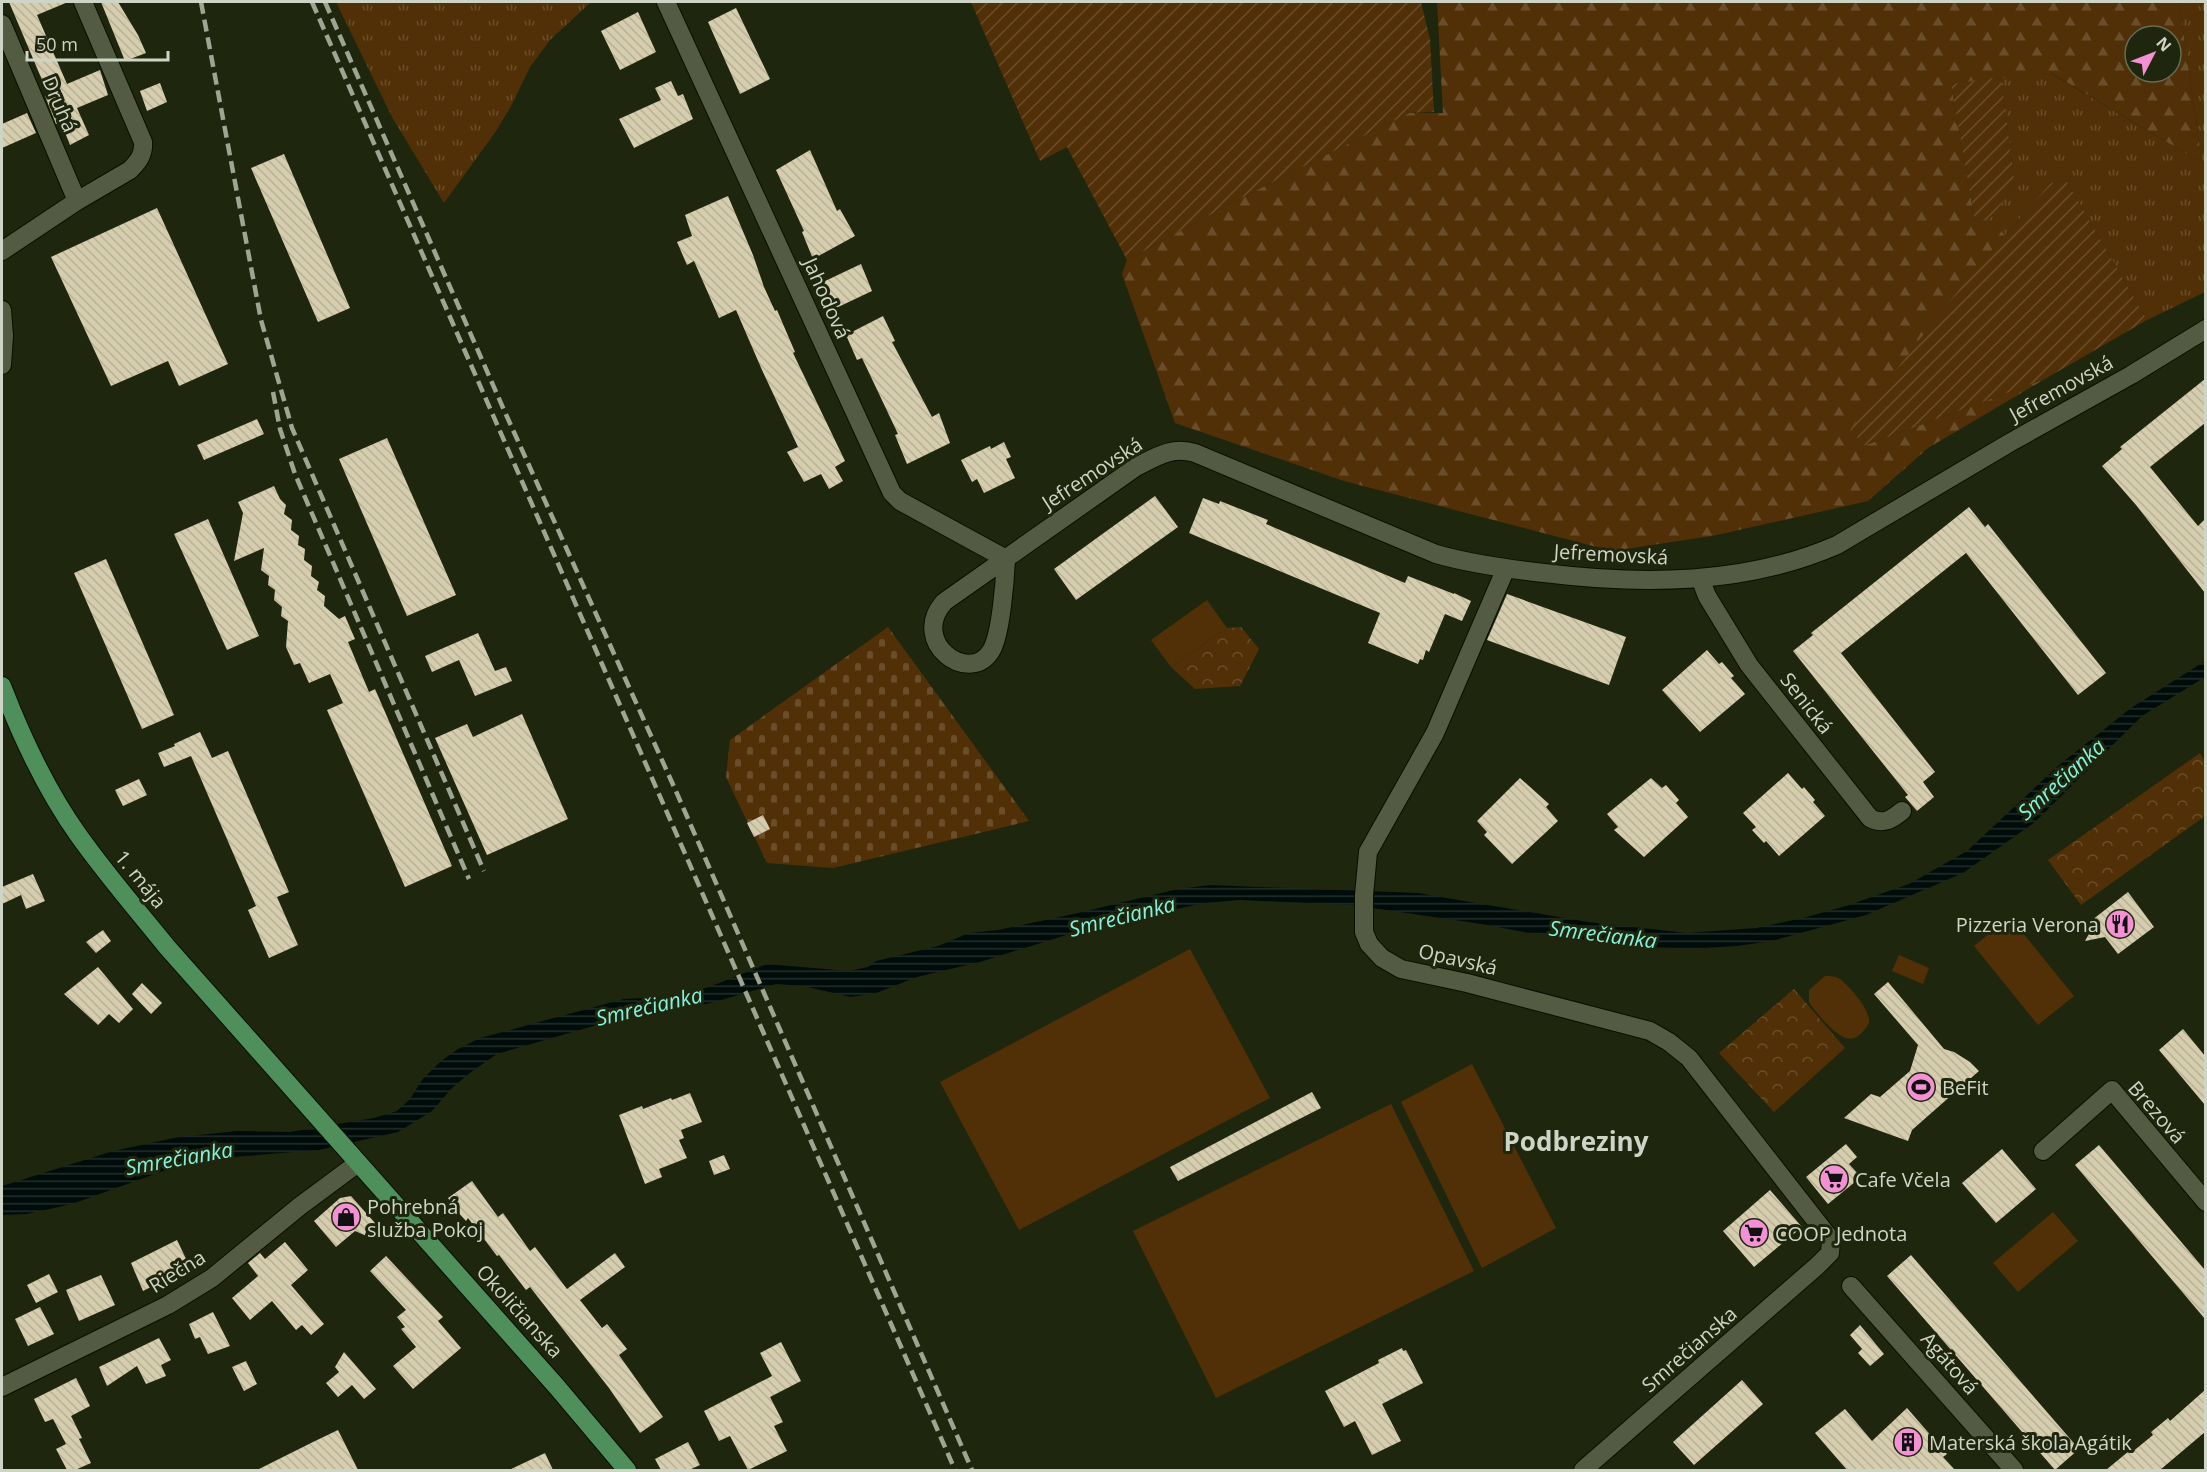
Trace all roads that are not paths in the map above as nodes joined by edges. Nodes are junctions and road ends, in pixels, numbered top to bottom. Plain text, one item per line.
1 (83, 2) edge
2 (666, 2) edge
3 (2, 24) edge
4 (77, 201) junction
5 (2, 250) edge
6 (2, 310) edge
7 (2205, 329) edge
8 (2, 365) edge
9 (1006, 559) junction
10 (1506, 568) junction
11 (1700, 578) junction
12 (2, 686) edge
13 (1902, 811) dead end
14 (281, 1076) joint
15 (2043, 1151) dead end
16 (355, 1160) junction
17 (2205, 1202) edge
18 (1824, 1259) joint
19 (1851, 1286) dead end
20 (2, 1387) edge
21 (627, 1470) edge
22 (1583, 1470) edge
23 (2014, 1470) edge

1 - 4 street
2 - 9 street, Jahodová
3 - 4 street, Druhá
4 - 5 street
6 - 8 street
7 - 11 street, Jefremovská
9 - 9 street, Jefremovská
9 - 10 street, Jefremovská
10 - 11 street, Jefremovská
10 - 18 street, Opavská
11 - 13 street, Senická
12 - 14 main road, 1. mája
14 - 16 main road, Okoličianska
15 - 17 street, Brezová
16 - 20 street, Riečna
16 - 21 main road, Okoličianska
18 - 22 street, Smrečianska
19 - 23 street, Agátová

